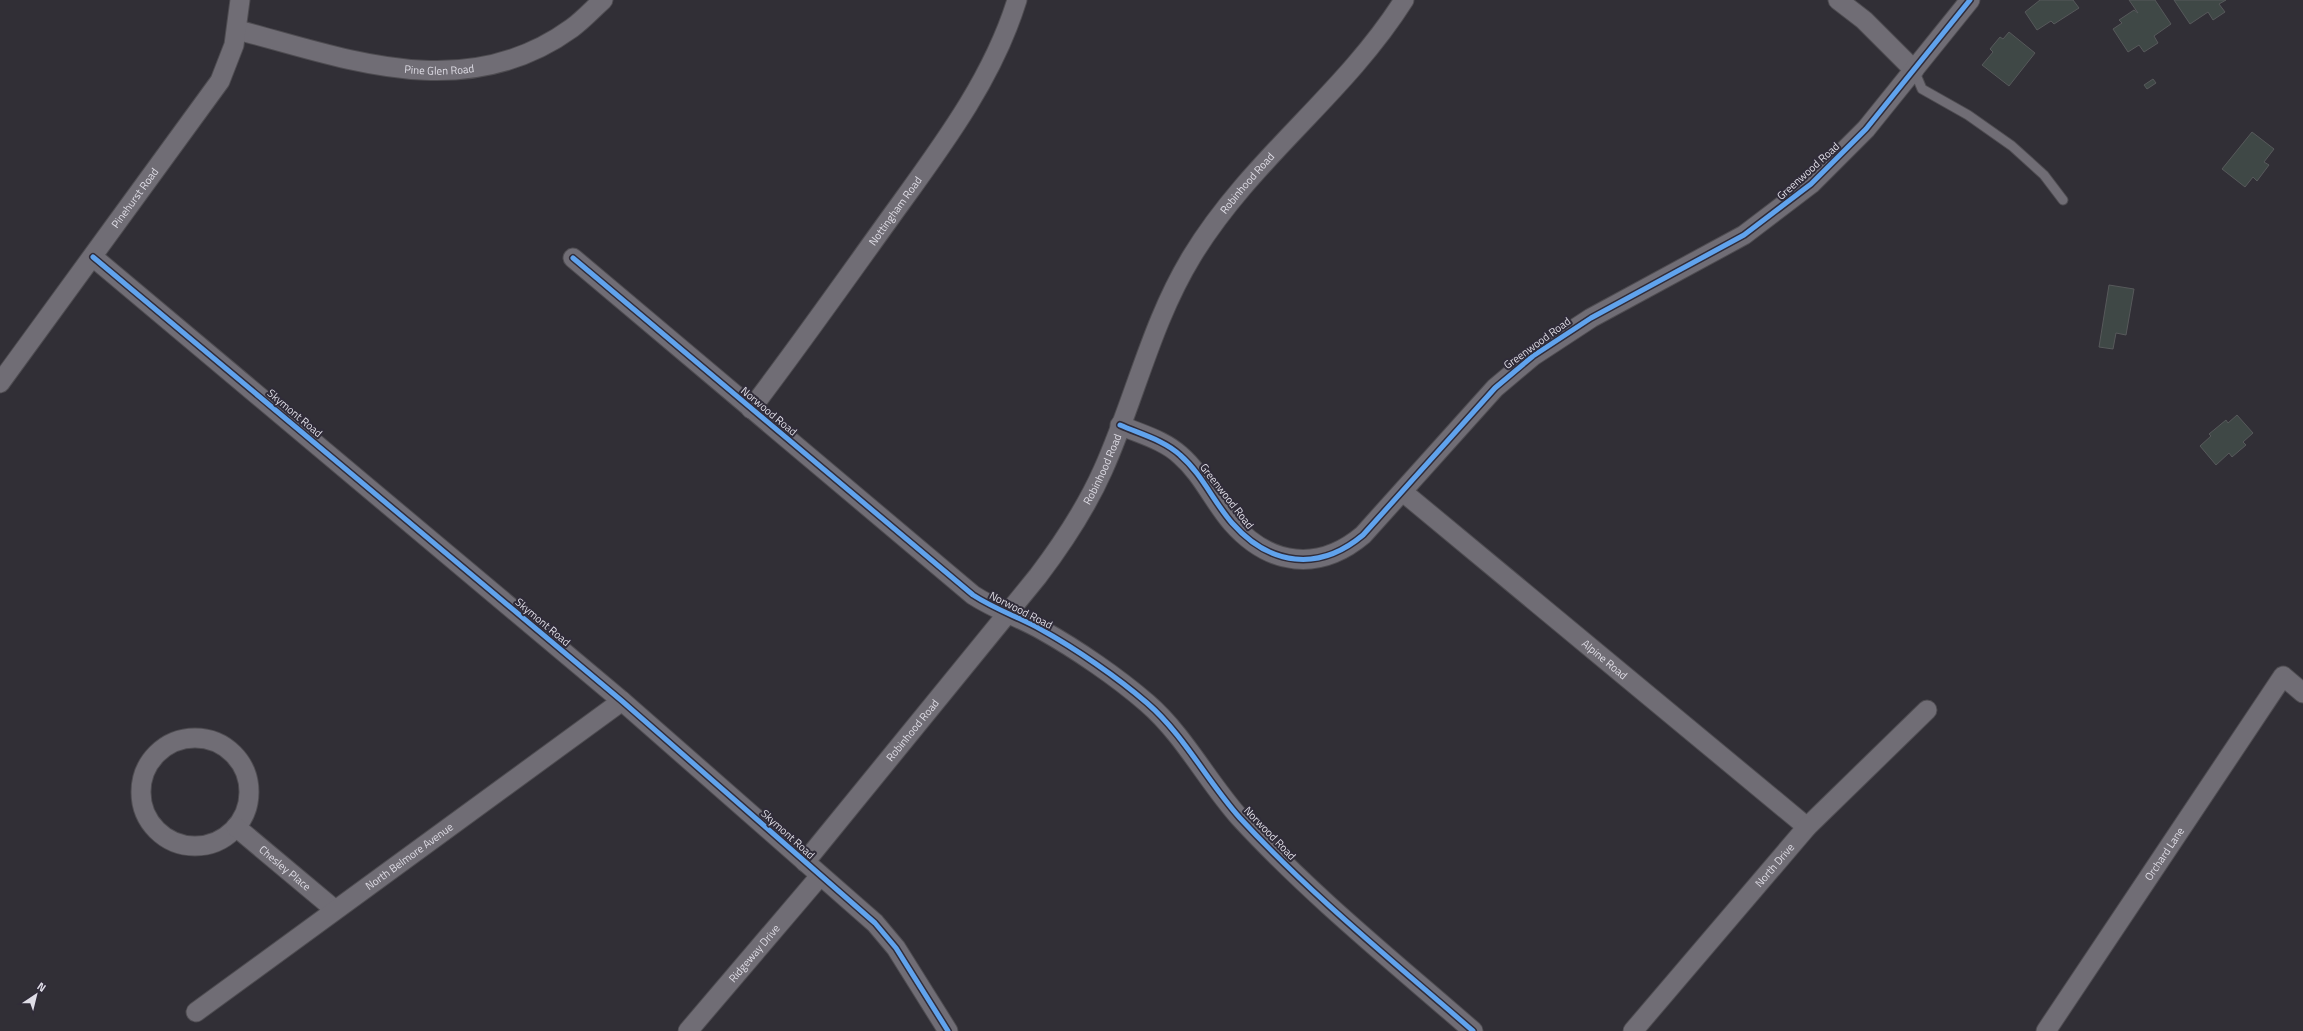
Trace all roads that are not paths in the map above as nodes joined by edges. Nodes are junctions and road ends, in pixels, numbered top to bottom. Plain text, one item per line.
1 (240, 0) edge
2 (603, 0) edge
3 (1017, 0) edge
4 (1404, 0) edge
5 (1838, 0) edge
6 (1970, 0) edge
7 (238, 30) junction
8 (1914, 70) junction
9 (2063, 200) dead end
10 (94, 257) junction
11 (573, 258) dead end
12 (0, 383) edge
13 (751, 409) junction
14 (1120, 425) junction
15 (1403, 492) junction
16 (1006, 615) junction
17 (2303, 693) edge
18 (622, 701) junction
19 (1927, 710) dead end
20 (236, 827) junction
21 (1807, 827) junction
22 (805, 862) junction
23 (820, 876) junction
24 (334, 909) junction
25 (196, 1012) dead end
26 (688, 1031) edge
27 (948, 1031) edge
28 (1473, 1031) edge
29 (1633, 1031) edge
30 (2046, 1031) edge

1 - 7 street, Pinehurst Road
2 - 7 street, Pine Glen Road
3 - 13 street, Nottingham Road
4 - 14 street, Robinhood Road
5 - 8 street
6 - 8 street, Greenwood Road
7 - 10 street, Pinehurst Road
8 - 9 lane
8 - 15 street, Greenwood Road
10 - 12 street, Pinehurst Road
10 - 18 street, Skymont Road
11 - 13 street, Norwood Road
13 - 16 street, Norwood Road
14 - 15 street, Greenwood Road
14 - 16 street, Robinhood Road
15 - 21 street, Alpine Road
16 - 22 street, Robinhood Road
16 - 28 street, Norwood Road
17 - 30 street, Orchard Lane
18 - 22 street, Skymont Road
18 - 24 street, North Belmore Avenue
19 - 21 street, North Drive
20 - 20 street
20 - 24 street, Chesley Place
21 - 29 street, North Drive
22 - 23 street, Skymont Road
23 - 26 street, Ridgeway Drive
23 - 27 street, Skymont Road
24 - 25 street, North Belmore Avenue

